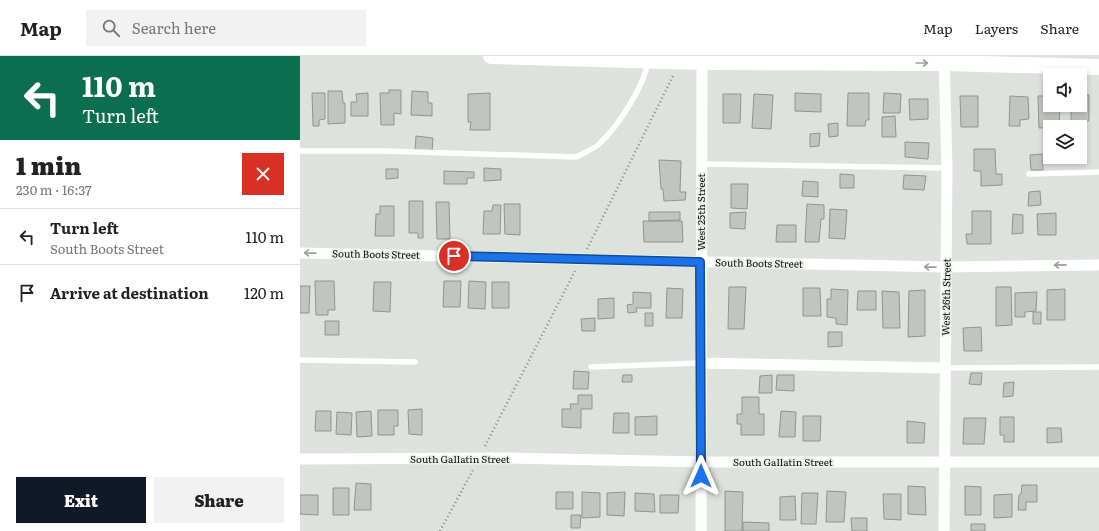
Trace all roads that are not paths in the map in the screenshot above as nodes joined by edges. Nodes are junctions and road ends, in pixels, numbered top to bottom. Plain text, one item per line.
1 (491, 56) edge
2 (648, 60) junction
3 (944, 60) edge
4 (702, 62) junction
5 (1099, 67) edge
6 (300, 151) edge
7 (701, 164) junction
8 (947, 168) junction
9 (1099, 172) edge
10 (1029, 174) dead end
11 (300, 252) edge
12 (700, 262) junction
13 (1099, 265) edge
14 (946, 267) junction
15 (300, 360) edge
16 (415, 362) dead end
17 (700, 363) junction
18 (590, 367) dead end
19 (1099, 367) edge
20 (944, 368) junction
21 (300, 458) edge
22 (701, 462) junction
23 (945, 462) junction
24 (1099, 462) edge
25 (701, 531) edge
26 (944, 531) edge

1 - 2 main road
2 - 4 main road
2 - 6 lane
4 -> 3 main road
3 - 5 main road
3 - 8 street, West 26th Street
4 - 7 street, West 25th Street
7 - 8 lane
7 - 12 street, West 25th Street
8 - 14 street, West 26th Street
9 - 10 lane
12 -> 11 street, South Boots Street
14 -> 12 street, South Boots Street
12 - 17 street, West 25th Street
13 -> 14 street, South Boots Street
14 - 20 street, West 26th Street
15 - 16 lane
17 - 18 lane
17 - 20 street
17 - 22 street, West 25th Street
19 - 20 lane
20 - 23 street, West 26th Street
21 - 22 street, South Gallatin Street
22 - 23 street, South Gallatin Street
22 - 25 street, West 25th Street
23 - 24 street, South Gallatin Street
23 - 26 street, West 26th Street

